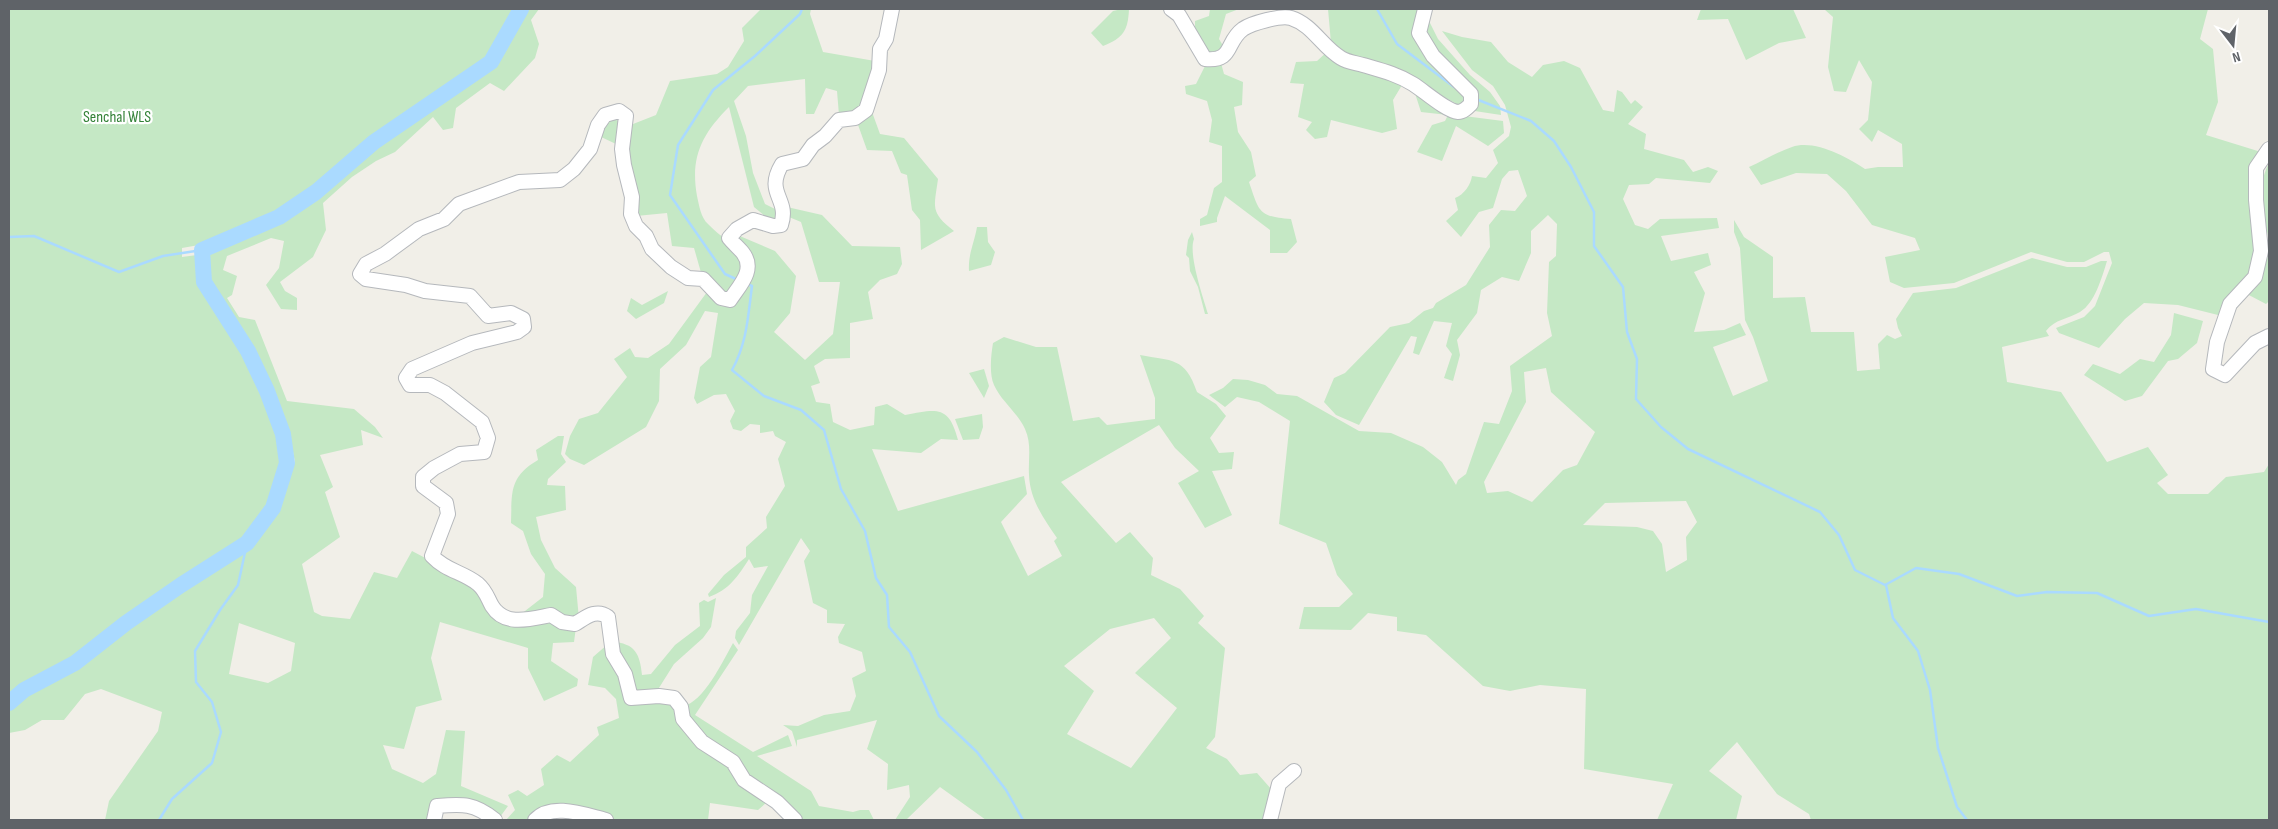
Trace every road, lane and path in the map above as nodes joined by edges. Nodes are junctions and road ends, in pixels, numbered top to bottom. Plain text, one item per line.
1 (892, 9) edge
2 (1171, 9) edge
3 (1425, 9) edge
4 (2269, 149) edge
5 (2269, 336) edge
6 (1294, 771) dead end
7 (434, 820) edge
8 (495, 820) edge
9 (535, 820) edge
10 (606, 820) edge
11 (795, 820) edge
12 (1270, 820) edge

1 - 11 street
2 - 3 street
4 - 5 street
6 - 12 street
7 - 8 street
9 - 10 street

